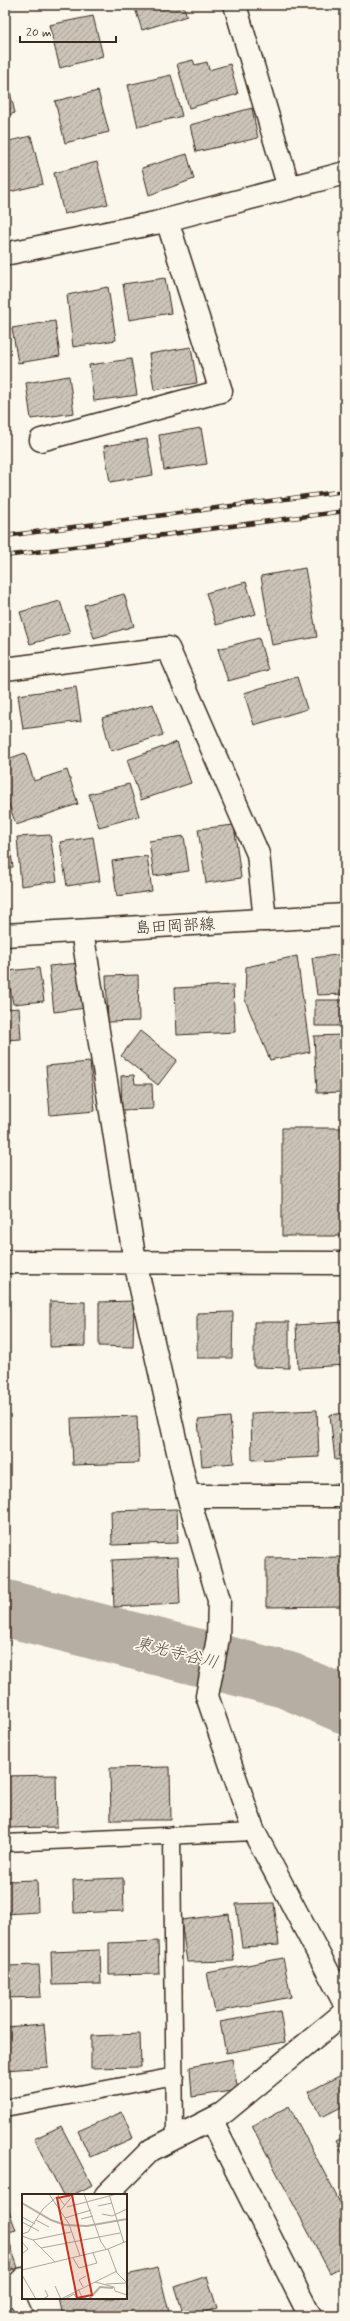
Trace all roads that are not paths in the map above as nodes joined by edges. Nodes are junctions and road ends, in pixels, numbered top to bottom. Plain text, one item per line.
1 (234, 5) edge
2 (345, 173) edge
3 (289, 188) junction
4 (167, 220) junction
5 (5, 254) edge
6 (41, 440) dead end
7 (5, 669) edge
8 (345, 915) edge
9 (265, 920) junction
10 (82, 931) junction
11 (5, 935) edge
12 (5, 1262) edge
13 (135, 1262) junction
14 (345, 1263) edge
15 (188, 1496) junction
16 (345, 1496) edge
17 (254, 1832) junction
18 (172, 1835) junction
19 (5, 1843) edge
20 (345, 2004) edge
21 (345, 2012) edge
22 (175, 2076) junction
23 (5, 2108) edge
24 (211, 2120) junction
25 (175, 2138) junction
26 (107, 2194) edge
27 (14, 2289) edge
28 (26, 2316) edge
29 (310, 2316) edge

1 - 3 street
2 - 3 street
3 - 4 street
4 - 5 street
4 - 6 street
7 - 9 street
8 - 9 street, 島田岡部線
9 - 10 street, 島田岡部線
10 - 11 street, 島田岡部線
10 - 13 street
12 - 13 street
13 - 14 street
13 - 15 street
15 - 16 street
15 - 17 street
17 - 18 lane
17 - 20 street
18 - 19 lane
18 - 22 lane
21 - 24 street
22 - 23 lane
22 - 25 lane
24 - 25 street
24 - 29 street
25 - 26 street
27 - 28 lane

